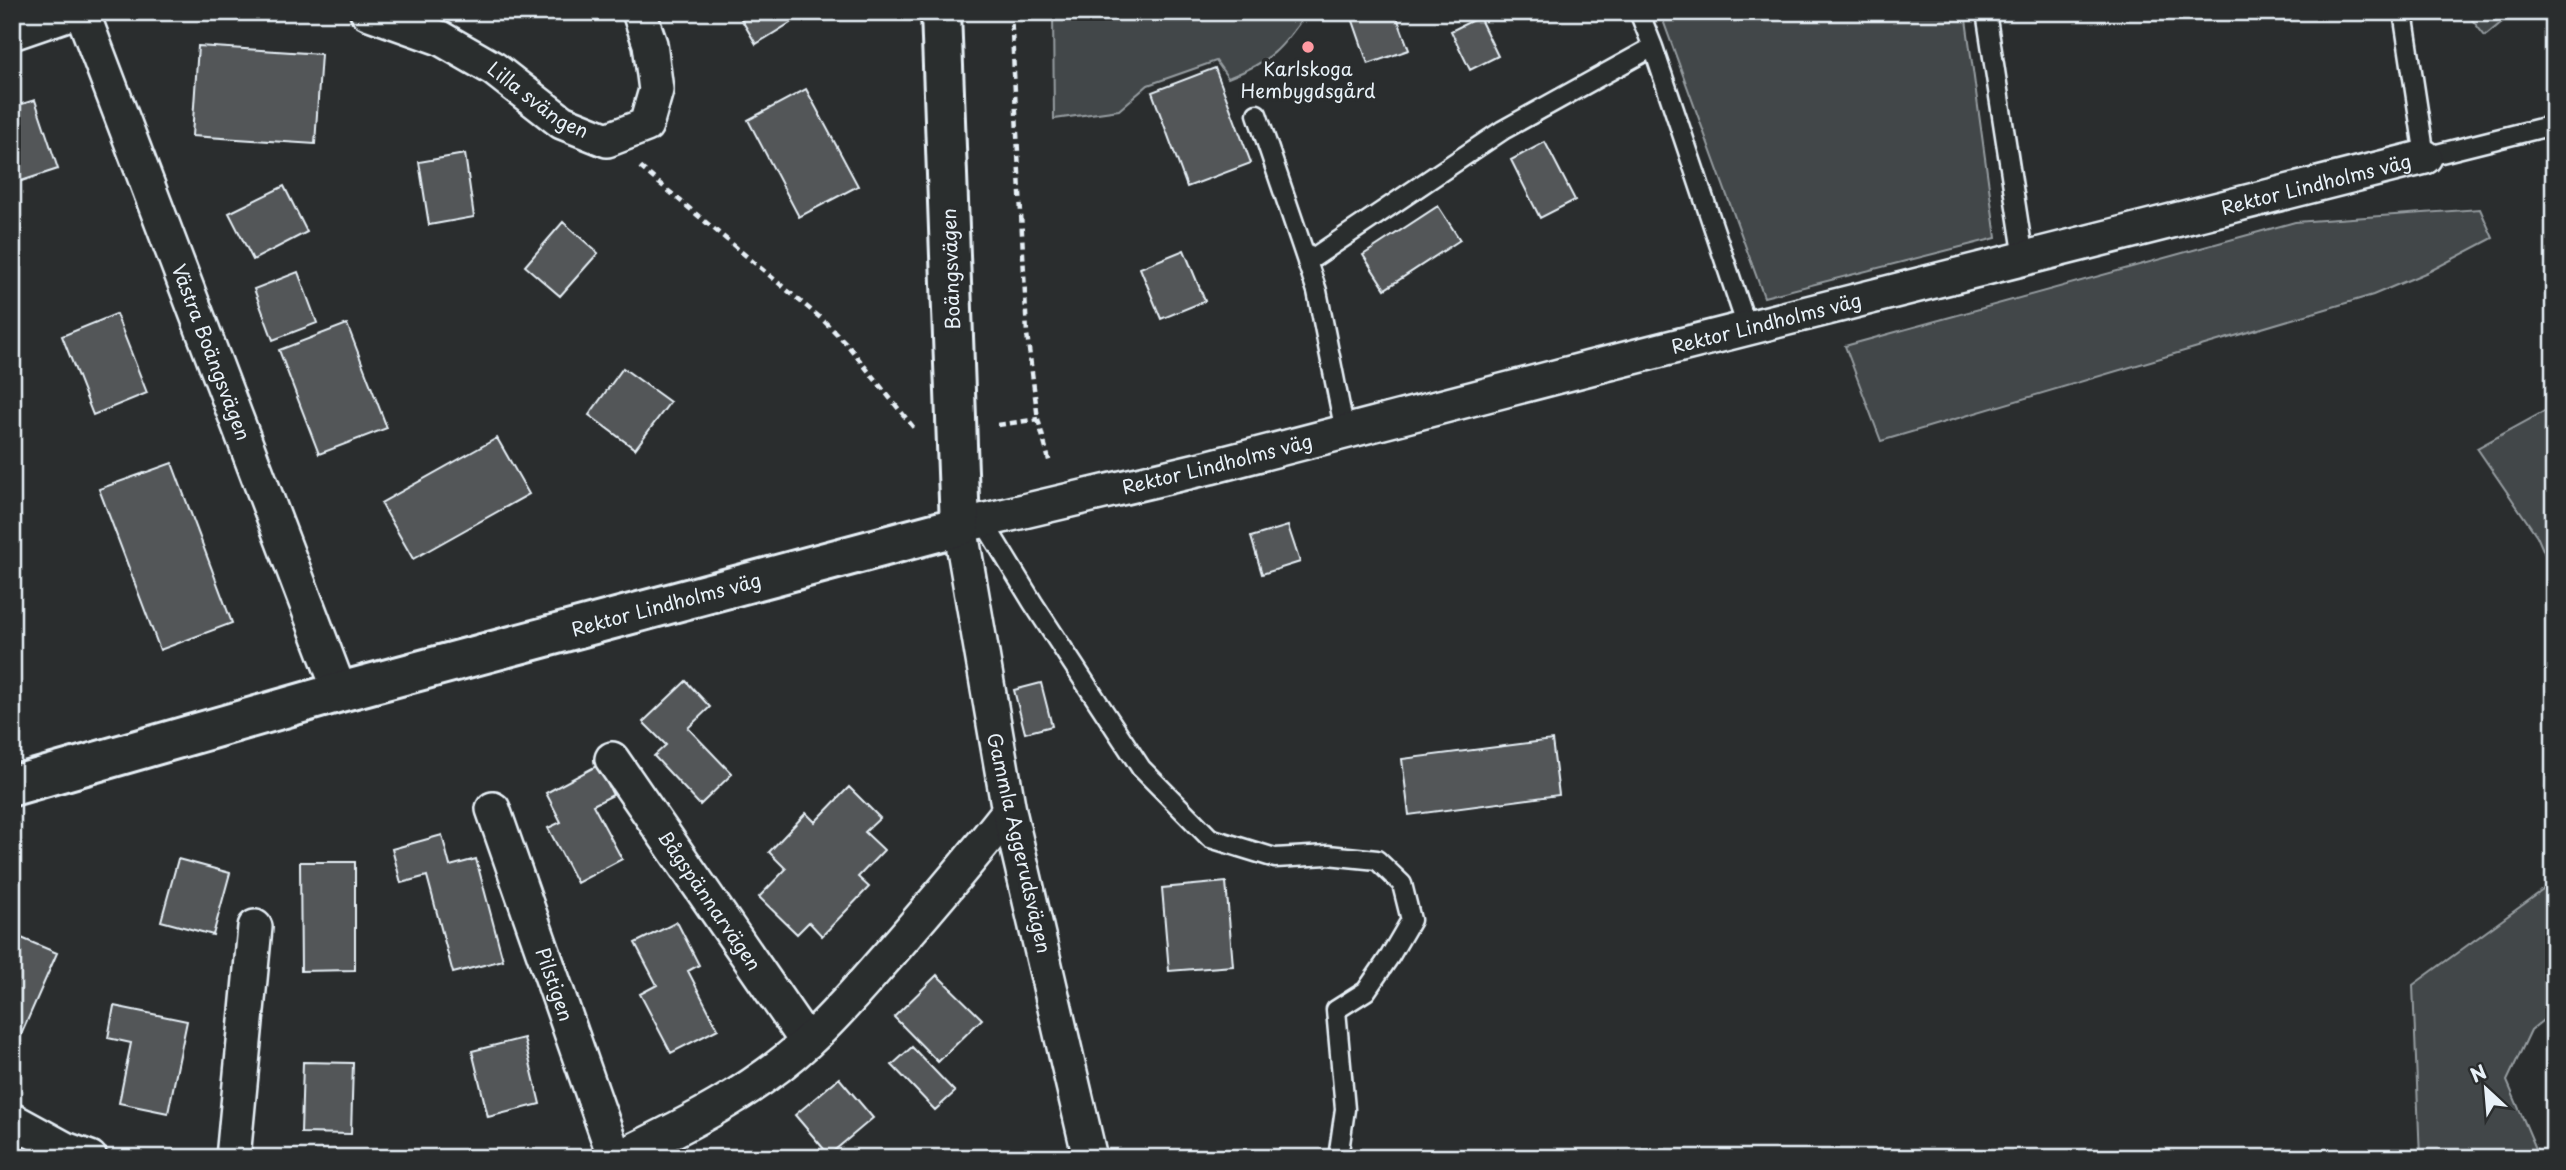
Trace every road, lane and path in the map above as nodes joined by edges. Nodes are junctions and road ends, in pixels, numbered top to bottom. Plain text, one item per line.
1 (73, 12) edge
2 (82, 12) edge
3 (367, 12) edge
4 (639, 12) edge
5 (941, 12) edge
6 (1011, 12) edge
7 (1639, 12) edge
8 (1986, 12) edge
9 (2403, 12) edge
10 (12, 33) edge
11 (1653, 47) junction
12 (1257, 114) dead end
13 (2554, 127) edge
14 (607, 140) junction
15 (2425, 157) junction
16 (2024, 259) junction
17 (1307, 262) junction
18 (1748, 330) junction
19 (1038, 419) junction
20 (957, 431) junction
21 (1345, 432) junction
22 (1059, 502) junction
23 (972, 523) junction
24 (340, 692) junction
25 (612, 759) dead end
26 (12, 786) edge
27 (493, 809) dead end
28 (1009, 811) junction
29 (255, 927) dead end
30 (807, 1042) junction
31 (12, 1120) edge
32 (90, 1158) edge
33 (233, 1158) edge
34 (616, 1158) edge
35 (1090, 1158) edge
36 (1338, 1158) edge

1 - 10 street
2 - 24 street, Västra Boängsvägen
3 - 14 street, Lilla svängen
4 - 14 street, Lilla svängen
5 - 20 street, Boängsvägen
6 - 19 path
7 - 11 lane
8 - 16 lane
9 - 15 lane
11 - 17 lane
11 - 18 lane
12 - 17 lane
13 - 15 lane
14 - 20 path
15 - 16 street, Rektor Lindholms väg
16 - 18 street, Rektor Lindholms väg
17 - 21 lane
18 - 21 street, Rektor Lindholms väg
19 - 20 path
19 - 22 path
20 - 23 street, Boängsvägen
21 - 22 street, Rektor Lindholms väg
22 - 23 street, Rektor Lindholms väg
23 - 24 street, Rektor Lindholms väg
23 - 28 street, Gammla Aggerudsvägen
23 - 36 lane
24 - 26 street, Rektor Lindholms väg
25 - 30 street, Bågspännarvägen
27 - 34 street, Pilstigen
28 - 30 street
28 - 35 street, Gammla Aggerudsvägen
29 - 33 street
30 - 34 street
31 - 32 street

